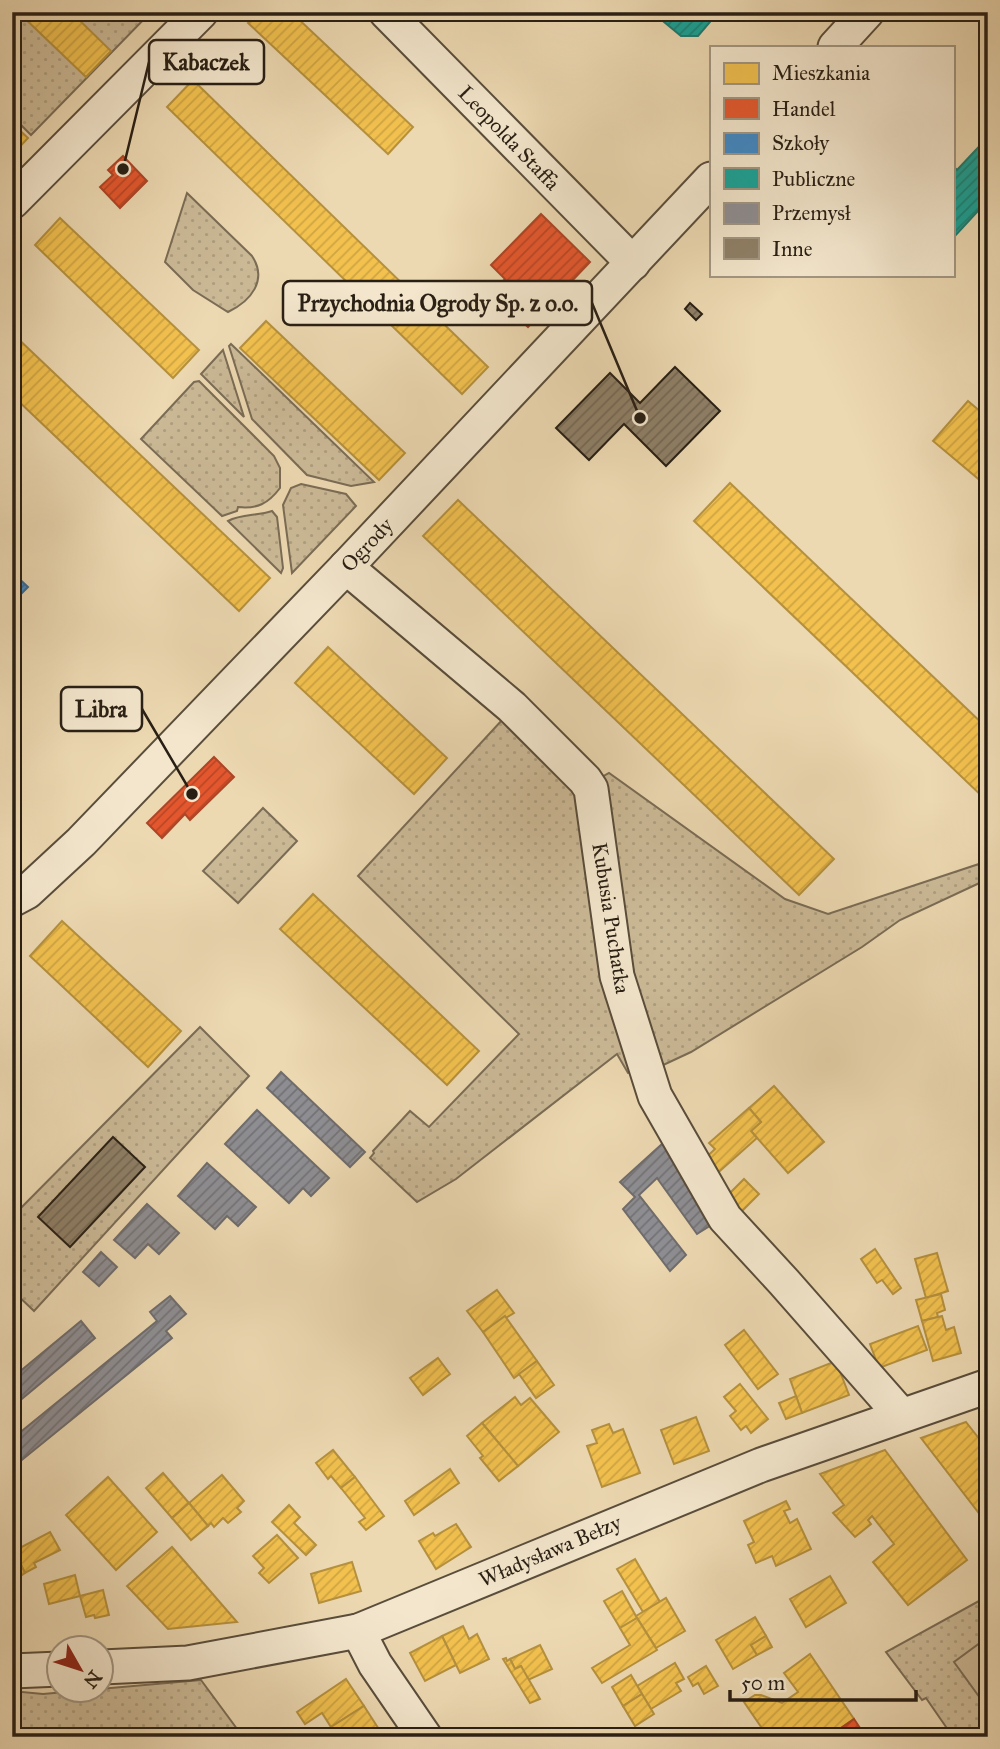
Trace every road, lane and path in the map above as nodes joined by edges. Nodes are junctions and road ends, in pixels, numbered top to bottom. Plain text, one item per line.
1 (201, 12) edge
2 (386, 12) edge
3 (867, 12) edge
4 (836, 46) edge
5 (710, 180) edge
6 (12, 202) edge
7 (633, 263) junction
8 (346, 567) junction
9 (12, 900) edge
10 (988, 1386) edge
11 (901, 1415) junction
12 (358, 1631) junction
13 (116, 1666) edge
14 (46, 1670) edge
15 (12, 1671) edge
16 (425, 1737) edge

1 - 6 street
2 - 7 street, Leopolda Staffa
3 - 4 street
5 - 7 street, Ogrody
7 - 8 street, Ogrody
8 - 9 street, Ogrody
8 - 11 street, Kubusia Puchatka
10 - 11 street, Władysława Bełzy
11 - 12 street, Władysława Bełzy
12 - 13 street, Władysława Bełzy
12 - 16 street
14 - 15 street

